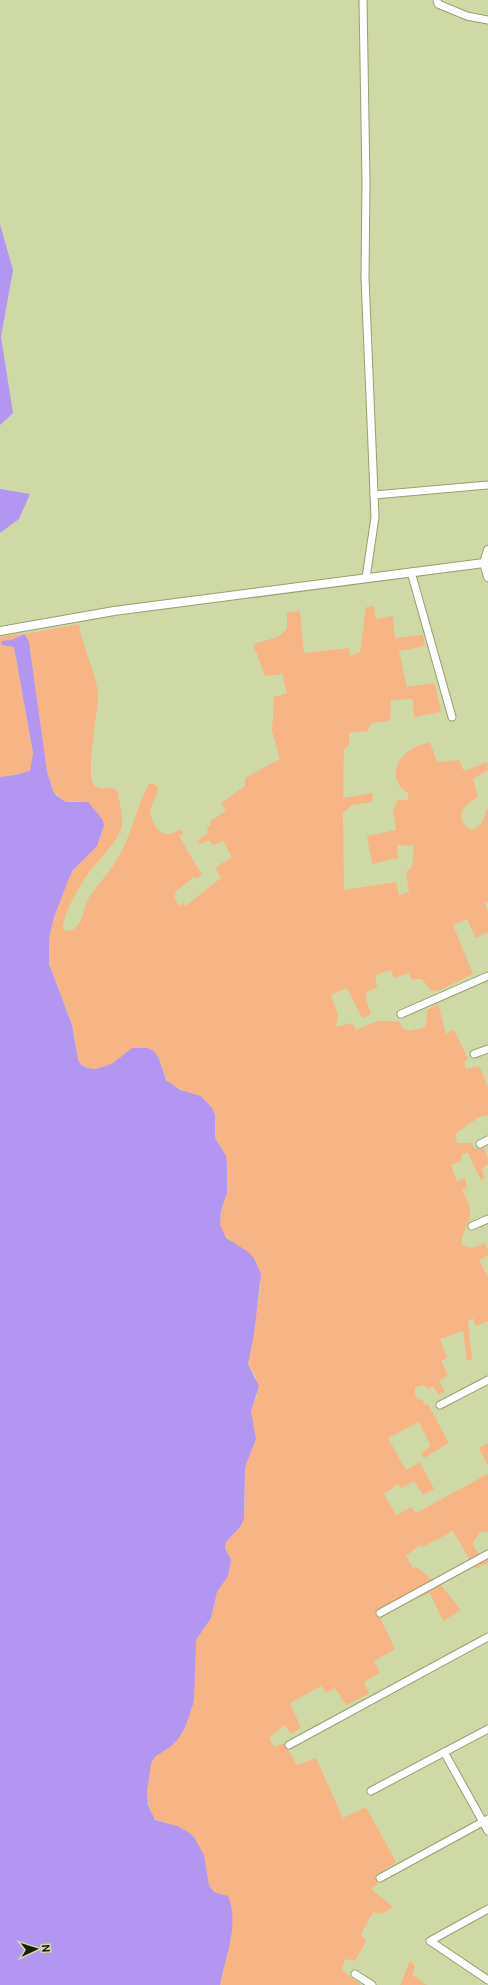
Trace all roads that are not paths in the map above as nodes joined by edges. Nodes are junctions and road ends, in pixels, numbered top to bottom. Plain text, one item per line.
1 (363, 0) edge
2 (437, 0) edge
3 (488, 20) edge
4 (488, 485) edge
5 (374, 496) junction
6 (488, 550) edge
7 (484, 563) junction
8 (411, 572) junction
9 (488, 577) edge
10 (366, 578) junction
11 (0, 631) edge
12 (452, 717) dead end
13 (488, 976) edge
14 (401, 1014) dead end
15 (488, 1049) edge
16 (474, 1054) dead end
17 (488, 1140) edge
18 (480, 1144) dead end
19 (488, 1219) edge
20 (472, 1226) dead end
21 (488, 1380) edge
22 (440, 1405) dead end
23 (488, 1554) edge
24 (380, 1613) dead end
25 (488, 1637) edge
26 (488, 1729) edge
27 (289, 1745) dead end
28 (444, 1752) junction
29 (371, 1791) dead end
30 (486, 1820) edge
31 (488, 1831) edge
32 (380, 1878) dead end
33 (488, 1909) edge
34 (355, 1974) dead end
35 (488, 1980) edge
36 (372, 1985) edge

1 - 5 street
2 - 3 street
4 - 5 street
5 - 10 street
6 - 7 street
7 - 8 street
7 - 9 street
8 - 10 street
8 - 12 street
10 - 11 street
13 - 14 street
15 - 16 street
17 - 18 street
19 - 20 street
21 - 22 street
23 - 24 street
25 - 27 street
26 - 28 street
28 - 29 street
28 - 30 street
30 - 31 street
30 - 32 street
33 - 35 street
34 - 36 street

